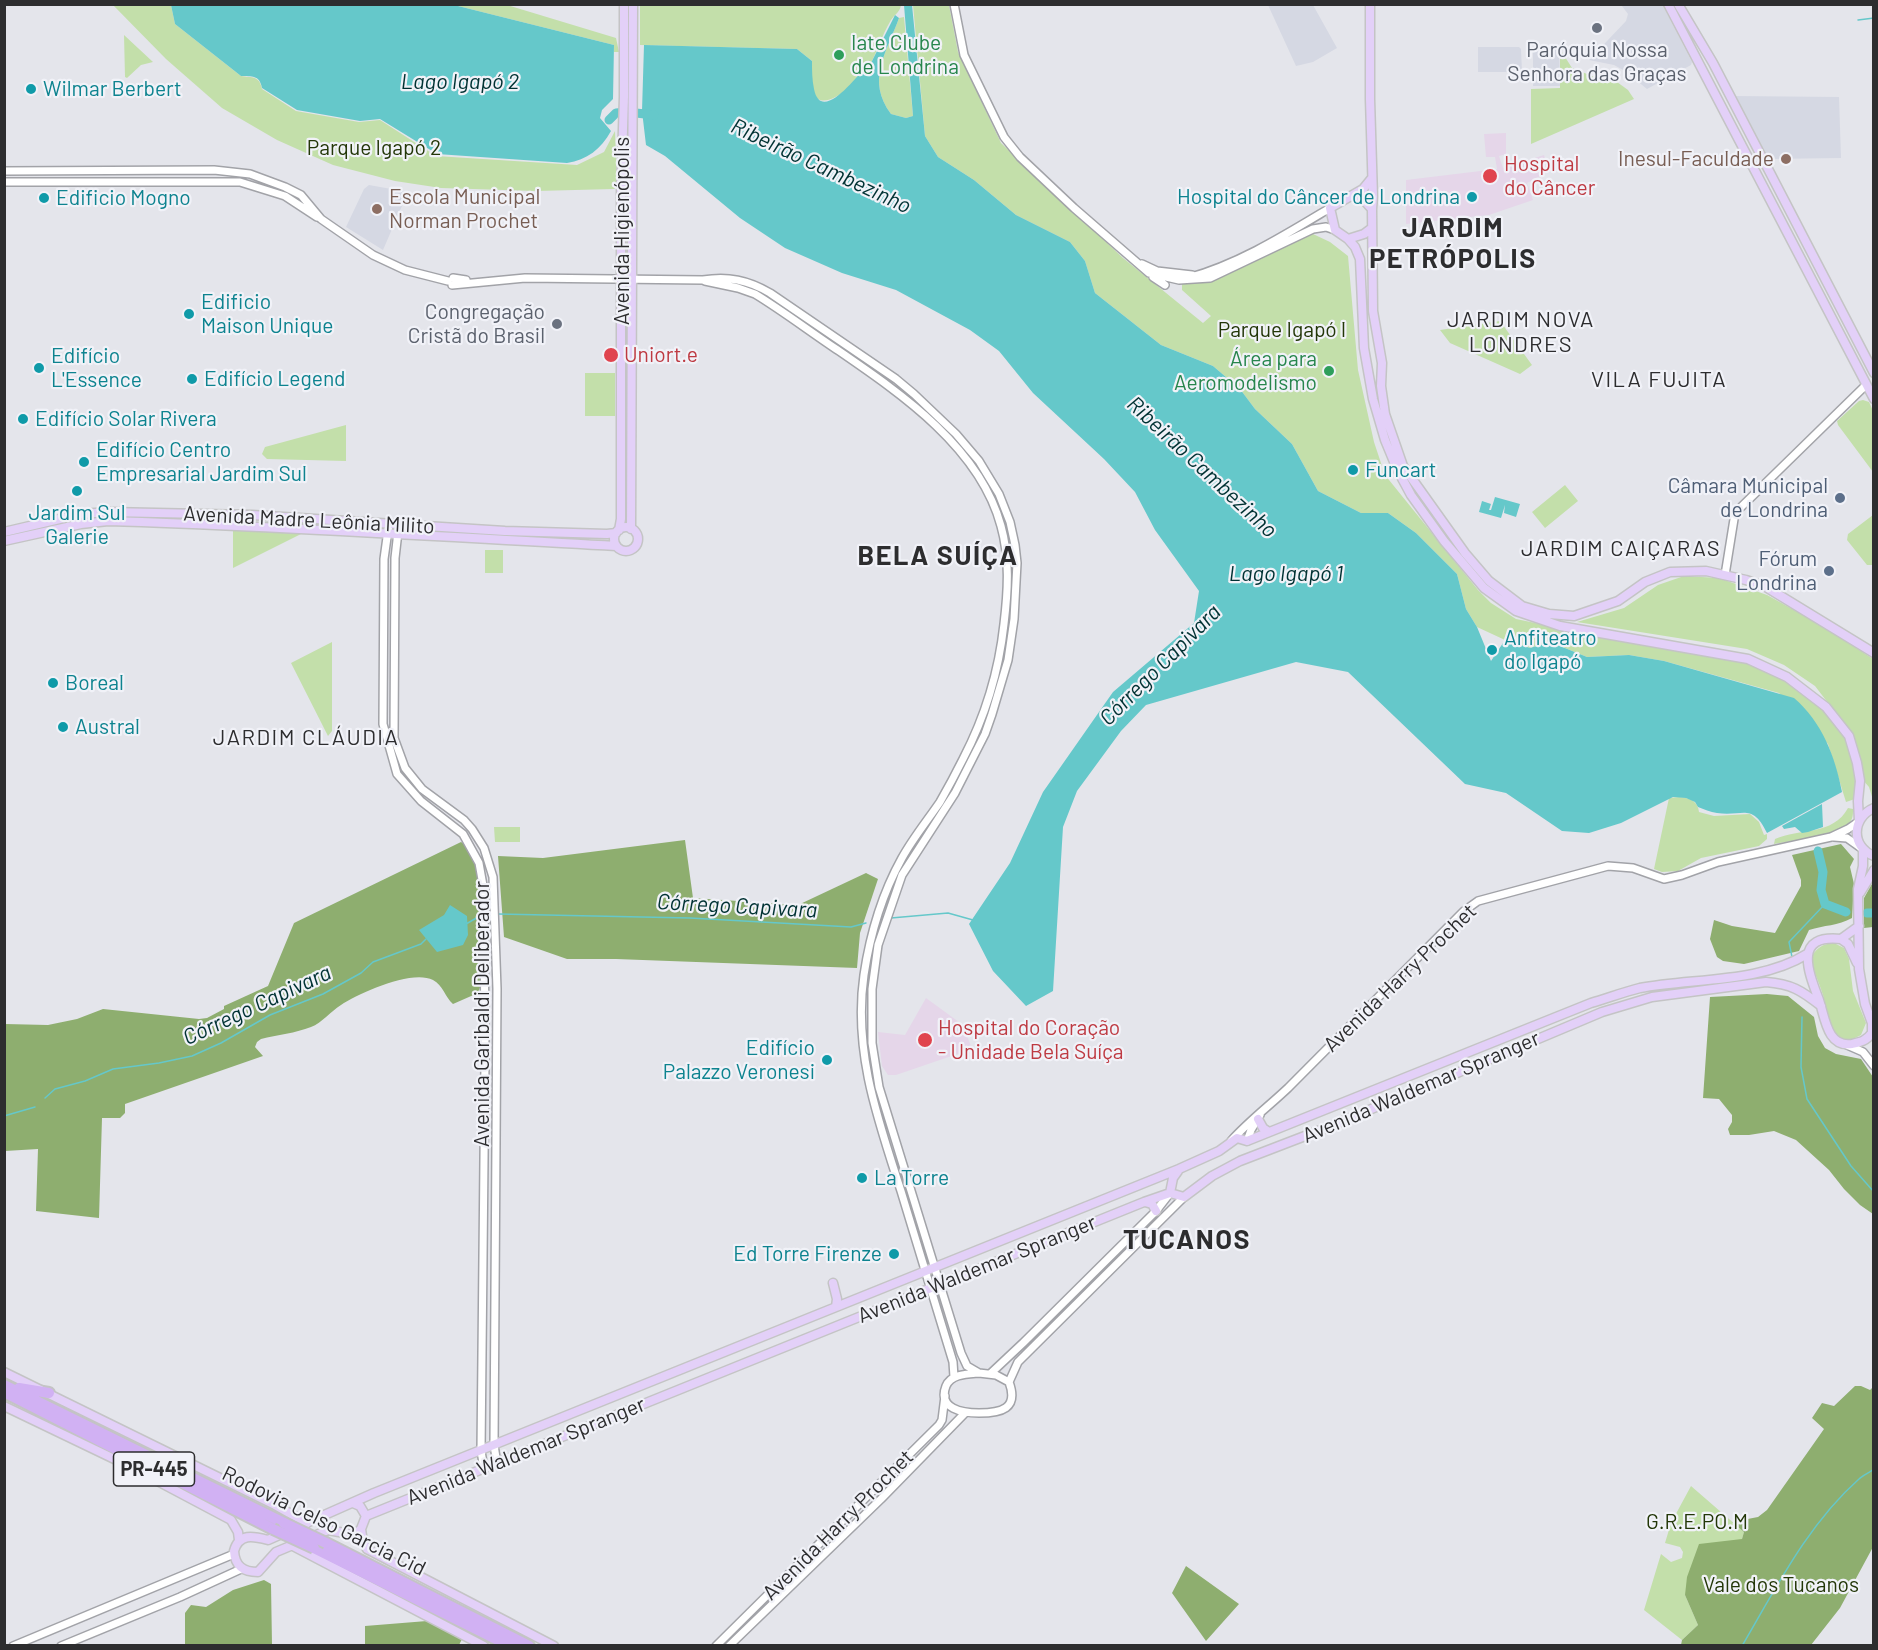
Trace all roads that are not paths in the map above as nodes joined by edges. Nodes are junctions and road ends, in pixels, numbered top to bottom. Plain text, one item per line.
1 (624, 4) edge
2 (633, 4) edge
3 (954, 4) edge
4 (1370, 4) edge
5 (1675, 8) edge
6 (628, 27) junction
7 (1732, 125) junction
8 (1755, 147) junction
9 (7, 171) edge
10 (1372, 178) junction
11 (7, 183) edge
12 (1350, 196) junction
13 (1330, 208) junction
14 (1372, 209) junction
15 (321, 219) junction
16 (1372, 228) junction
17 (1335, 230) junction
18 (1348, 239) junction
19 (1276, 240) junction
20 (1290, 240) junction
21 (1794, 245) junction
22 (1810, 254) junction
23 (1137, 261) junction
24 (1229, 264) junction
25 (1195, 275) junction
26 (1210, 278) junction
27 (740, 279) junction
28 (626, 280) junction
29 (716, 281) junction
30 (1167, 282) junction
31 (738, 288) junction
32 (840, 342) junction
33 (1860, 347) junction
34 (835, 349) junction
35 (1850, 352) junction
36 (1874, 373) edge
37 (1369, 378) junction
38 (1866, 385) junction
39 (1385, 386) junction
40 (1874, 399) edge
41 (941, 419) junction
42 (934, 425) junction
43 (1010, 522) junction
44 (1001, 524) junction
45 (395, 526) junction
46 (631, 529) junction
47 (617, 531) junction
48 (4, 532) edge
49 (387, 532) junction
50 (4, 541) edge
51 (616, 546) junction
52 (395, 558) junction
53 (384, 559) junction
54 (1725, 575) junction
55 (1874, 653) edge
56 (999, 658) junction
57 (1008, 660) junction
58 (996, 671) junction
59 (1004, 673) junction
60 (977, 730) junction
61 (985, 734) junction
62 (1874, 808) edge
63 (1859, 821) junction
64 (1831, 837) junction
65 (484, 848) junction
66 (1863, 849) junction
67 (474, 852) junction
68 (1874, 856) edge
69 (1874, 870) edge
70 (1859, 896) junction
71 (1859, 926) junction
72 (1842, 939) junction
73 (1807, 954) junction
74 (1859, 969) junction
75 (1821, 1006) junction
76 (1873, 1030) edge
77 (1847, 1045) junction
78 (1874, 1066) edge
79 (1427, 1069) junction
80 (1435, 1081) junction
81 (1260, 1116) junction
82 (1269, 1132) junction
83 (1230, 1141) junction
84 (1247, 1141) junction
85 (1240, 1161) junction
86 (1179, 1170) junction
87 (1170, 1193) junction
88 (1184, 1197) junction
89 (1144, 1202) junction
90 (1156, 1210) junction
91 (930, 1270) junction
92 (833, 1283) dead end
93 (935, 1286) junction
94 (836, 1307) junction
95 (4, 1372) edge
96 (979, 1373) junction
97 (990, 1374) junction
98 (954, 1377) junction
99 (1009, 1382) junction
100 (6, 1388) edge
101 (49, 1393) junction
102 (945, 1396) junction
103 (4, 1406) edge
104 (965, 1413) junction
105 (494, 1445) junction
106 (481, 1450) junction
107 (497, 1464) junction
108 (484, 1469) junction
109 (353, 1503) junction
110 (366, 1516) junction
111 (308, 1523) junction
112 (361, 1529) junction
113 (239, 1540) junction
114 (291, 1545) junction
115 (234, 1554) junction
116 (242, 1569) junction
117 (13, 1646) edge
118 (61, 1646) edge
119 (484, 1646) edge
120 (510, 1646) edge
121 (529, 1646) edge
122 (554, 1646) edge
123 (716, 1646) edge
124 (729, 1646) edge

1 - 6 main road, Avenida Higienópolis
2 - 6 main road, Avenida Higienópolis
3 - 23 street
4 - 10 main road
5 - 7 main road
5 - 8 main road
6 - 28 main road, Avenida Higienópolis
6 - 28 main road, Avenida Higienópolis
7 - 8 main road
7 - 21 main road
8 - 22 main road
9 - 11 street
9 - 15 street
10 - 12 main road
10 - 14 main road
11 - 15 street
12 - 13 main road
12 - 14 main road
13 - 17 main road
13 - 19 street
14 - 16 main road
15 - 28 street
16 - 18 main road
16 - 39 main road
17 - 18 main road
17 - 20 street
18 - 37 main road
19 - 20 street
19 - 24 street
20 - 26 street
21 - 22 main road
21 - 35 main road
22 - 33 main road
23 - 25 street
23 - 30 street
24 - 25 street
24 - 26 street
25 - 30 street
26 - 30 street
27 - 29 street
27 - 31 street
27 - 32 street
28 - 29 street
28 - 46 main road, Avenida Higienópolis
28 - 47 main road, Avenida Higienópolis
29 - 31 street
31 - 34 street
32 - 34 street
32 - 41 street
33 - 35 main road
33 - 36 main road
34 - 42 street
35 - 38 main road
37 - 39 main road
37 - 63 main road
38 - 40 main road
38 - 54 street
39 - 54 main road
41 - 42 street
41 - 43 street
42 - 44 street
43 - 44 street
43 - 57 street
44 - 56 street
45 - 47 main road, Avenida Madre Leônia Milito
45 - 48 main road, Avenida Madre Leônia Milito
45 - 49 main road, Avenida Madre Leônia Milito
45 - 51 main road, Avenida Madre Leônia Milito
45 - 52 street, Avenida Garibaldi Deliberador
46 - 47 main road
46 - 51 main road
47 - 51 main road
49 - 50 main road, Avenida Madre Leônia Milito
49 - 53 street, Avenida Garibaldi Deliberador
52 - 53 street
52 - 65 street, Avenida Garibaldi Deliberador
53 - 67 street, Avenida Garibaldi Deliberador
54 - 55 main road
56 - 57 street
56 - 58 street
57 - 59 street
58 - 59 street
58 - 60 street
59 - 61 street
60 - 61 street
60 - 91 street
61 - 91 street
62 - 63 main road
63 - 64 street
63 - 66 main road
64 - 66 street
64 - 81 street, Avenida Harry Prochet
65 - 67 street
65 - 105 street, Avenida Garibaldi Deliberador
66 - 68 main road
66 - 70 main road
67 - 106 street, Avenida Garibaldi Deliberador
69 - 70 main road
70 - 71 main road
71 - 72 main road
71 - 74 main road
72 - 73 main road, Avenida Waldemar Spranger
72 - 74 main road
73 - 75 main road
73 - 79 main road, Avenida Waldemar Spranger
74 - 76 main road
75 - 77 main road
75 - 80 main road, Avenida Waldemar Spranger
76 - 77 main road
77 - 78 street
79 - 80 main road
79 - 82 main road, Avenida Waldemar Spranger
80 - 85 main road, Avenida Waldemar Spranger
81 - 82 main road
81 - 83 street, Avenida Harry Prochet
81 - 84 street, Avenida Harry Prochet
82 - 84 main road, Avenida Waldemar Spranger
83 - 84 main road, Avenida Waldemar Spranger
83 - 86 main road, Avenida Waldemar Spranger
84 - 85 main road
85 - 88 main road, Avenida Waldemar Spranger
86 - 87 main road
86 - 91 main road, Avenida Waldemar Spranger
87 - 88 main road
87 - 89 main road, Avenida Waldemar Spranger
87 - 90 street
88 - 99 street
89 - 90 main road
89 - 93 main road, Avenida Waldemar Spranger
90 - 97 street
91 - 93 street
91 - 94 main road, Avenida Waldemar Spranger
92 - 94 main road
93 - 96 street
93 - 98 street
93 - 107 main road, Avenida Waldemar Spranger
94 - 105 main road, Avenida Waldemar Spranger
95 - 101 main road
96 - 97 street
96 - 98 street
97 - 99 street
98 - 102 street
99 - 104 street
100 - 101 highway
100 - 120 highway, Rodovia Celso Garcia Cid / PR-445, bridge
100 - 121 highway, Rodovia Celso Garcia Cid / PR-445, bridge
101 - 111 main road
102 - 104 street
102 - 123 street, Avenida Harry Prochet
103 - 113 main road, PR-445
104 - 124 street, Avenida Harry Prochet
105 - 106 main road, Avenida Waldemar Spranger
105 - 107 street, Avenida Garibaldi Deliberador
106 - 108 street, Avenida Garibaldi Deliberador
106 - 109 main road, Avenida Waldemar Spranger
107 - 108 main road, Avenida Waldemar Spranger
108 - 110 main road, Avenida Waldemar Spranger
109 - 110 main road
109 - 111 main road, Avenida Waldemar Spranger
110 - 112 main road
111 - 113 main road, Avenida Waldemar Spranger
112 - 114 main road
112 - 122 main road
113 - 115 main road
114 - 116 main road
114 - 119 main road
115 - 116 main road
115 - 117 street
116 - 118 street

